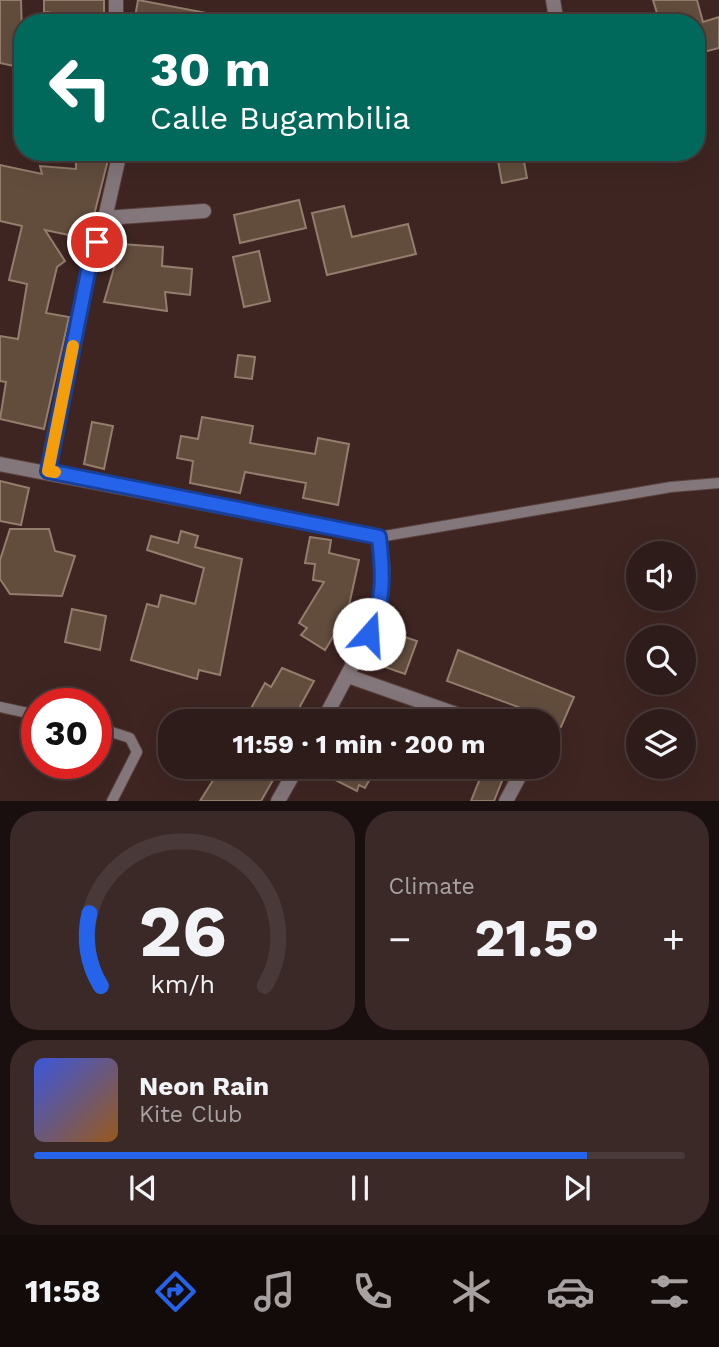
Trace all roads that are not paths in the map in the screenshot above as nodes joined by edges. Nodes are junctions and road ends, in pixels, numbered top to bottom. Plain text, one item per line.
1 (118, 161) edge
2 (204, 211) dead end
3 (105, 218) junction
4 (0, 464) edge
5 (48, 471) junction
6 (719, 483) edge
7 (379, 537) junction
8 (348, 676) junction
9 (0, 707) edge
10 (330, 709) edge
11 (441, 709) edge
12 (21, 712) edge
13 (112, 732) edge
14 (291, 779) edge
15 (517, 779) edge
16 (112, 801) edge
17 (278, 801) edge
18 (506, 801) edge

1 - 3 street
2 - 3 street
3 - 5 street
4 - 5 street
5 - 7 street
6 - 7 lane
7 - 8 street
8 - 10 street
8 - 11 street
9 - 12 lane
13 - 16 lane
14 - 17 street
15 - 18 street

